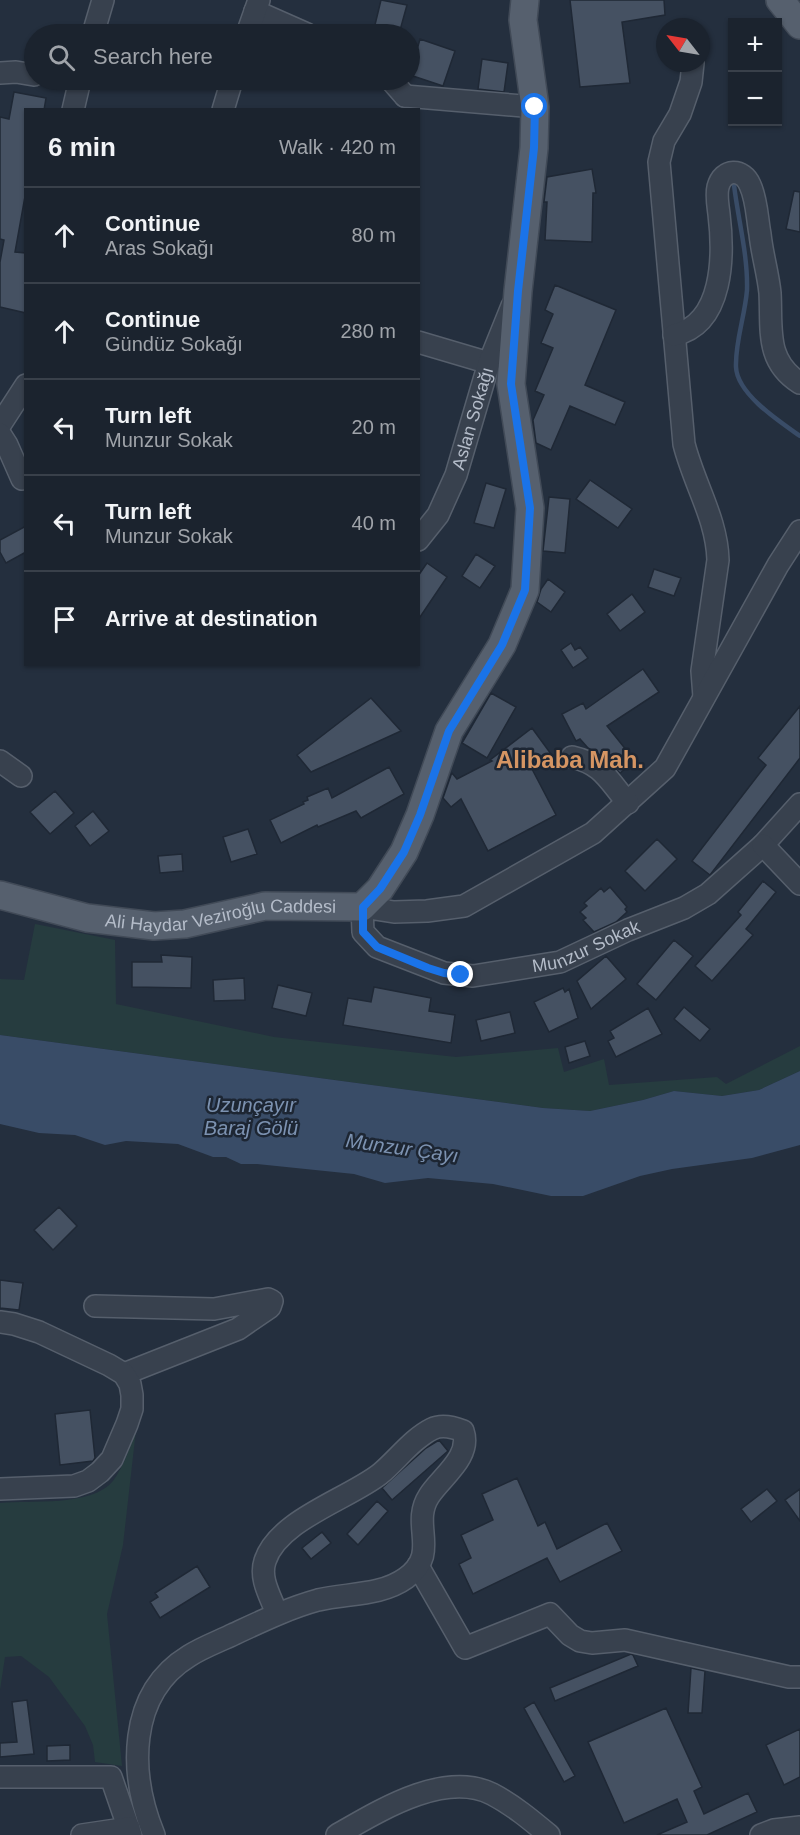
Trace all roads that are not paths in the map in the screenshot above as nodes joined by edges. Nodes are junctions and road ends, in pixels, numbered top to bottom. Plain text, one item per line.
1 (103, 0) edge
2 (525, 0) edge
3 (780, 0) edge
4 (257, 6) edge
5 (96, 24) edge
6 (251, 24) edge
7 (289, 24) edge
8 (800, 25) edge
9 (692, 72) edge
10 (24, 73) edge
11 (0, 74) edge
12 (74, 90) edge
13 (229, 90) edge
14 (401, 103) edge
15 (535, 107) junction
16 (73, 108) edge
17 (224, 108) edge
18 (518, 291) junction
19 (674, 335) junction
20 (420, 343) edge
21 (489, 363) junction
22 (800, 383) edge
23 (24, 388) edge
24 (0, 425) edge
25 (0, 434) edge
26 (22, 479) dead end
27 (800, 531) edge
28 (420, 538) edge
29 (704, 698) junction
30 (572, 756) dead end
31 (0, 761) edge
32 (21, 776) dead end
33 (628, 803) junction
34 (800, 804) edge
35 (763, 845) junction
36 (800, 884) edge
37 (0, 895) edge
38 (363, 907) junction
39 (95, 1306) dead end
40 (0, 1322) edge
41 (124, 1374) junction
42 (0, 1490) edge
43 (418, 1566) junction
44 (277, 1614) junction
45 (800, 1677) edge
46 (0, 1777) edge
47 (800, 1827) edge
48 (130, 1831) edge
49 (82, 1835) edge
50 (154, 1835) edge
51 (337, 1835) edge
52 (549, 1835) edge
53 (761, 1835) edge

1 - 5 street
2 - 15 main road
3 - 8 main road
4 - 6 street
4 - 7 street
9 - 19 street
10 - 11 street
12 - 16 street
13 - 17 street
14 - 15 street
15 - 18 main road
18 - 21 street, Aslan Sokağı
18 - 38 main road
19 - 22 street
19 - 29 street
20 - 21 street
21 - 28 street, Aslan Sokağı
23 - 24 street
25 - 26 street
27 - 29 street, Ali Haydar Veziroğlu Caddesi
29 - 33 street, Ali Haydar Veziroğlu Caddesi
30 - 33 street
31 - 32 street
33 - 38 street, Ali Haydar Veziroğlu Caddesi
34 - 35 street, Munzur Sokak
35 - 36 street
35 - 38 street, Munzur Sokak
37 - 38 main road, Ali Haydar Veziroğlu Caddesi
39 - 41 street
40 - 41 street
41 - 42 street
43 - 44 street
43 - 44 street
43 - 45 street
44 - 50 street
46 - 48 street
47 - 53 street
48 - 49 street
51 - 52 street

